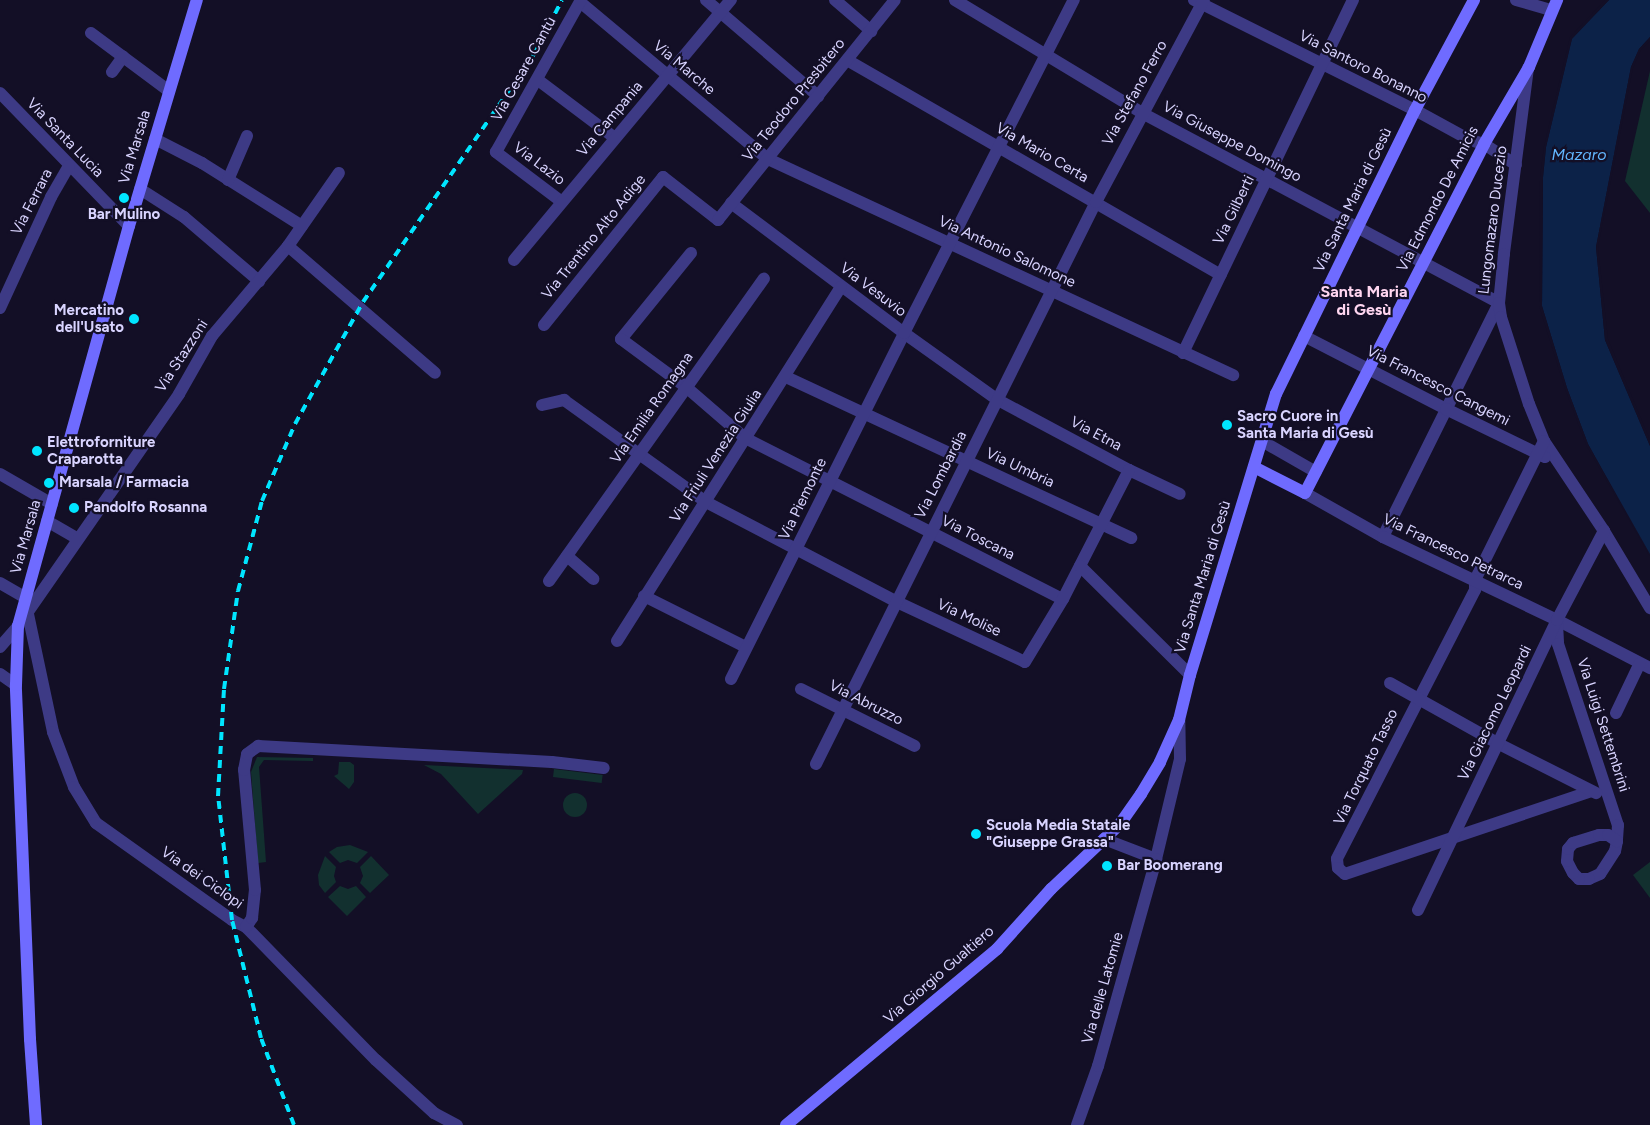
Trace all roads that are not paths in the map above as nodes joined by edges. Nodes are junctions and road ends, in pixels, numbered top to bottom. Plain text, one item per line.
1 (197, 0) edge
2 (706, 0) edge
3 (731, 0) edge
4 (835, 0) edge
5 (895, 0) edge
6 (955, 0) edge
7 (1074, 0) edge
8 (1353, 0) edge
9 (1474, 0) edge
10 (1516, 0) edge
11 (580, 1) edge
12 (1200, 1) edge
13 (1555, 5) edge
14 (720, 12) junction
15 (870, 31) junction
16 (92, 33) dead end
17 (1047, 54) junction
18 (123, 57) junction
19 (847, 60) junction
20 (1322, 64) junction
21 (1529, 67) junction
22 (112, 72) dead end
23 (668, 76) junction
24 (538, 80) junction
25 (169, 91) junction
26 (0, 93) edge
27 (818, 96) junction
28 (1415, 110) junction
29 (1142, 113) junction
30 (247, 136) dead end
31 (615, 138) junction
32 (155, 139) junction
33 (1484, 144) junction
34 (1000, 147) junction
35 (496, 152) joint
36 (768, 159) junction
37 (1516, 165) junction
38 (69, 166) junction
39 (339, 173) dead end
40 (1267, 179) junction
41 (228, 180) junction
42 (140, 189) junction
43 (562, 202) junction
44 (1096, 202) junction
45 (731, 203) junction
46 (718, 220) joint
47 (129, 226) junction
48 (302, 226) junction
49 (1358, 228) junction
50 (951, 243) junction
51 (288, 246) junction
52 (691, 253) dead end
53 (514, 260) dead end
54 (1423, 263) junction
55 (1220, 275) junction
56 (764, 279) dead end
57 (259, 281) junction
58 (841, 287) junction
59 (1051, 291) junction
60 (1499, 302) junction
61 (0, 308) edge
62 (544, 325) dead end
63 (904, 333) junction
64 (1304, 336) junction
65 (1183, 353) junction
66 (1369, 369) junction
67 (434, 373) dead end
68 (1233, 375) dead end
69 (786, 377) junction
70 (686, 387) junction
71 (998, 400) junction
72 (542, 405) dead end
73 (1446, 409) junction
74 (864, 413) junction
75 (745, 438) junction
76 (1262, 441) junction
77 (1544, 441) junction
78 (1538, 453) junction
79 (640, 454) junction
80 (967, 461) junction
81 (1559, 463) junction
82 (1254, 467) junction
83 (1129, 470) junction
84 (1316, 472) junction
85 (0, 474) edge
86 (831, 479) junction
87 (1305, 493) junction
88 (1180, 494) dead end
89 (706, 502) junction
90 (52, 504) junction
91 (48, 520) junction
92 (1101, 524) junction
93 (930, 532) junction
94 (1604, 532) junction
95 (1383, 537) junction
96 (77, 538) junction
97 (1131, 538) dead end
98 (796, 550) junction
99 (567, 556) junction
100 (1080, 566) junction
101 (594, 579) dead end
102 (1475, 580) junction
103 (549, 581) dead end
104 (0, 583) edge
105 (644, 596) junction
106 (1063, 599) junction
107 (897, 602) junction
108 (26, 603) junction
109 (1650, 608) edge
110 (1557, 620) junction
111 (18, 626) junction
112 (617, 641) dead end
113 (0, 647) edge
114 (746, 647) junction
115 (1645, 666) edge
116 (0, 674) edge
117 (1190, 675) junction
118 (731, 679) dead end
119 (1390, 683) dead end
120 (16, 685) junction
121 (802, 689) dead end
122 (1418, 699) junction
123 (843, 709) junction
124 (1616, 713) dead end
125 (1179, 720) junction
126 (1499, 744) junction
127 (915, 746) dead end
128 (816, 764) dead end
129 (604, 768) dead end
130 (1591, 791) junction
131 (1611, 801) junction
132 (1104, 838) junction
133 (1453, 838) junction
134 (1617, 841) dead end
135 (1156, 859) junction
136 (1418, 910) dead end
137 (246, 928) junction
138 (36, 1125) edge
139 (457, 1125) edge
140 (786, 1125) edge
141 (1078, 1125) edge

1 - 25 street, Via Marsala
2 - 14 street
3 - 14 street, Via Campania
4 - 15 street
5 - 15 street, Via Teodoro Presbitero
6 - 17 street, Via Giuseppe Domingo
7 - 17 street, Via Piemonte
8 - 20 street, Via Gilberti
9 - 28 street, Via Santa Maria di Gesù
10 - 13 street
11 - 23 street, Via Marche
11 - 24 street, Via Cesare Cantù
12 - 20 street, Via Santoro Bonanno
12 - 29 street, Via Stefano Ferro
13 - 21 street, Via Edmondo De Amicis
14 - 23 street, Via Campania
14 - 27 street
15 - 19 street, Via Teodoro Presbitero
16 - 18 street
17 - 29 street, Via Giuseppe Domingo
17 - 34 street, Via Piemonte
18 - 22 street
18 - 25 street
19 - 27 street, Via Teodoro Presbitero
19 - 34 street, Via Mario Certa
20 - 28 street, Via Santoro Bonanno
20 - 40 street, Via Gilberti
21 - 33 street, Via Edmondo De Amicis
21 - 37 street, Lungomazaro Ducezio
23 - 31 street, Via Campania
23 - 36 street, Via Marche
24 - 31 street
24 - 35 street, Via Cesare Cantù
25 - 32 street, Via Marsala
26 - 38 street, Via Santa Lucia
27 - 36 street, Via Teodoro Presbitero
28 - 33 street, Via Santoro Bonanno
28 - 49 street, Via Santa Maria di Gesù
29 - 40 street, Via Giuseppe Domingo
29 - 44 street, Via Stefano Ferro
30 - 41 street
31 - 43 street, Via Campania
32 - 41 street
32 - 42 street, Via Marsala
33 - 37 street, Via Santoro Bonanno
33 - 54 street, Via Edmondo De Amicis
34 - 44 street, Via Mario Certa
34 - 50 street, Via Piemonte
35 - 43 street, Via Lazio
36 - 45 street, Via Teodoro Presbitero
36 - 50 street, Via Antonio Salomone
37 - 60 street, Lungomazaro Ducezio
38 - 47 street, Via Santa Lucia
38 - 61 street, Via Ferrara
39 - 48 street, Via Stazzoni
40 - 49 street, Via Giuseppe Domingo
40 - 55 street, Via Gilberti
41 - 48 street
42 - 47 street, Via Marsala
42 - 57 street
43 - 53 street, Via Campania
44 - 55 street, Via Mario Certa
44 - 59 street, Via Lombardia
45 - 46 street, Via Teodoro Presbitero
45 - 58 street, Via Vesuvio
46 - 62 street, Via Trentino Alto Adige
47 - 90 street, Via Marsala
48 - 51 street, Via Stazzoni
49 - 54 street, Via Giuseppe Domingo
49 - 64 street, Via Santa Maria di Gesù
50 - 59 street, Via Antonio Salomone
50 - 63 street, Via Piemonte
51 - 57 street, Via Stazzoni
51 - 67 street
52 - 70 street, Via Toscana
54 - 60 street, Via Giuseppe Domingo
54 - 66 street, Via Edmondo De Amicis
55 - 65 street, Via Gilberti
56 - 70 street, Via Emilia Romagna
57 - 96 street, Via Stazzoni
58 - 63 street, Via Vesuvio
58 - 69 street, Via Friuli Venezia Giulia
59 - 65 street, Via Antonio Salomone
59 - 71 street, Via Lombardia
60 - 73 street
60 - 77 street, Lungomazaro Ducezio
63 - 71 street, Via Vesuvio
63 - 74 street, Via Piemonte
64 - 66 street, Via Francesco Cangemi
64 - 76 street, Via Santa Maria di Gesù
65 - 68 street, Via Antonio Salomone
66 - 73 street, Via Francesco Cangemi
66 - 84 street, Via Edmondo De Amicis
69 - 74 street, Via Umbria
69 - 75 street, Via Friuli Venezia Giulia
70 - 75 street, Via Toscana
70 - 79 street, Via Emilia Romagna
71 - 80 street, Via Lombardia
71 - 83 street, Via Etna
72 - 79 street, Via Molise
73 - 78 street, Via Francesco Cangemi
73 - 95 street
74 - 80 street, Via Umbria
74 - 86 street, Via Piemonte
75 - 86 street, Via Toscana
75 - 89 street, Via Friuli Venezia Giulia
76 - 82 street, Via Santa Maria di Gesù
76 - 84 street
77 - 78 street, Via Torquato Tasso
77 - 81 street, Lungomazaro Ducezio
78 - 81 street, Via Francesco Cangemi
78 - 102 street, Via Torquato Tasso
79 - 89 street, Via Molise
79 - 99 street, Via Emilia Romagna
80 - 92 street, Via Umbria
80 - 93 street, Via Lombardia
81 - 94 street, Lungomazaro Ducezio
82 - 87 street, Via Francesco Petrarca
82 - 117 street, Via Santa Maria di Gesù
83 - 88 street, Via Etna
83 - 92 street, Via Molise
84 - 87 street, Via Edmondo De Amicis
85 - 90 street
86 - 93 street, Via Toscana
86 - 98 street, Via Piemonte
87 - 95 street, Via Francesco Petrarca
89 - 98 street, Via Molise
89 - 105 street, Via Friuli Venezia Giulia
90 - 91 street, Via Marsala
91 - 96 street
91 - 108 street, Via Marsala
92 - 97 street, Via Umbria
92 - 100 street, Via Molise
93 - 106 street, Via Toscana
93 - 107 street, Via Lombardia
94 - 109 street, Lungomazaro Ducezio
94 - 110 street, Via Giacomo Leopardi
95 - 102 street, Via Francesco Petrarca
96 - 108 street, Via Stazzoni
98 - 107 street, Via Molise
98 - 114 street, Via Piemonte
99 - 101 street
99 - 103 street, Via Emilia Romagna
100 - 106 street, Via Molise
100 - 117 street
102 - 110 street, Via Francesco Petrarca
102 - 122 street, Via Torquato Tasso
104 - 108 street
105 - 112 street, Via Friuli Venezia Giulia
105 - 114 street
106 - 107 street, Via Molise
107 - 123 street, Via Lombardia
108 - 111 street, Via Marsala
108 - 137 street, Via dei Ciclopi
110 - 115 street, Via Francesco Petrarca
110 - 126 street, Via Giacomo Leopardi
110 - 131 street, Via Luigi Settembrini
111 - 113 street
111 - 120 street, Via Marsala
114 - 118 street, Via Piemonte
115 - 124 street, Via Francesco Petrarca
116 - 120 street
117 - 125 street, Via Santa Maria di Gesù
119 - 122 street
120 - 138 street, Via Marsala
121 - 123 street, Via Abruzzo
122 - 126 street
122 - 133 street, Via Torquato Tasso
123 - 127 street, Via Abruzzo
123 - 128 street, Via Lombardia
125 - 132 street, Via Giorgio Gualtiero
125 - 135 street, Via delle Latomie
126 - 130 street
126 - 133 street, Via Giacomo Leopardi
129 - 137 street
130 - 131 street
130 - 133 street, Via Torquato Tasso
131 - 134 street, Via Luigi Settembrini
132 - 135 street
132 - 140 street, Via Giorgio Gualtiero
133 - 136 street, Via Giacomo Leopardi
135 - 141 street, Via delle Latomie
137 - 139 street, Via dei Ciclopi

